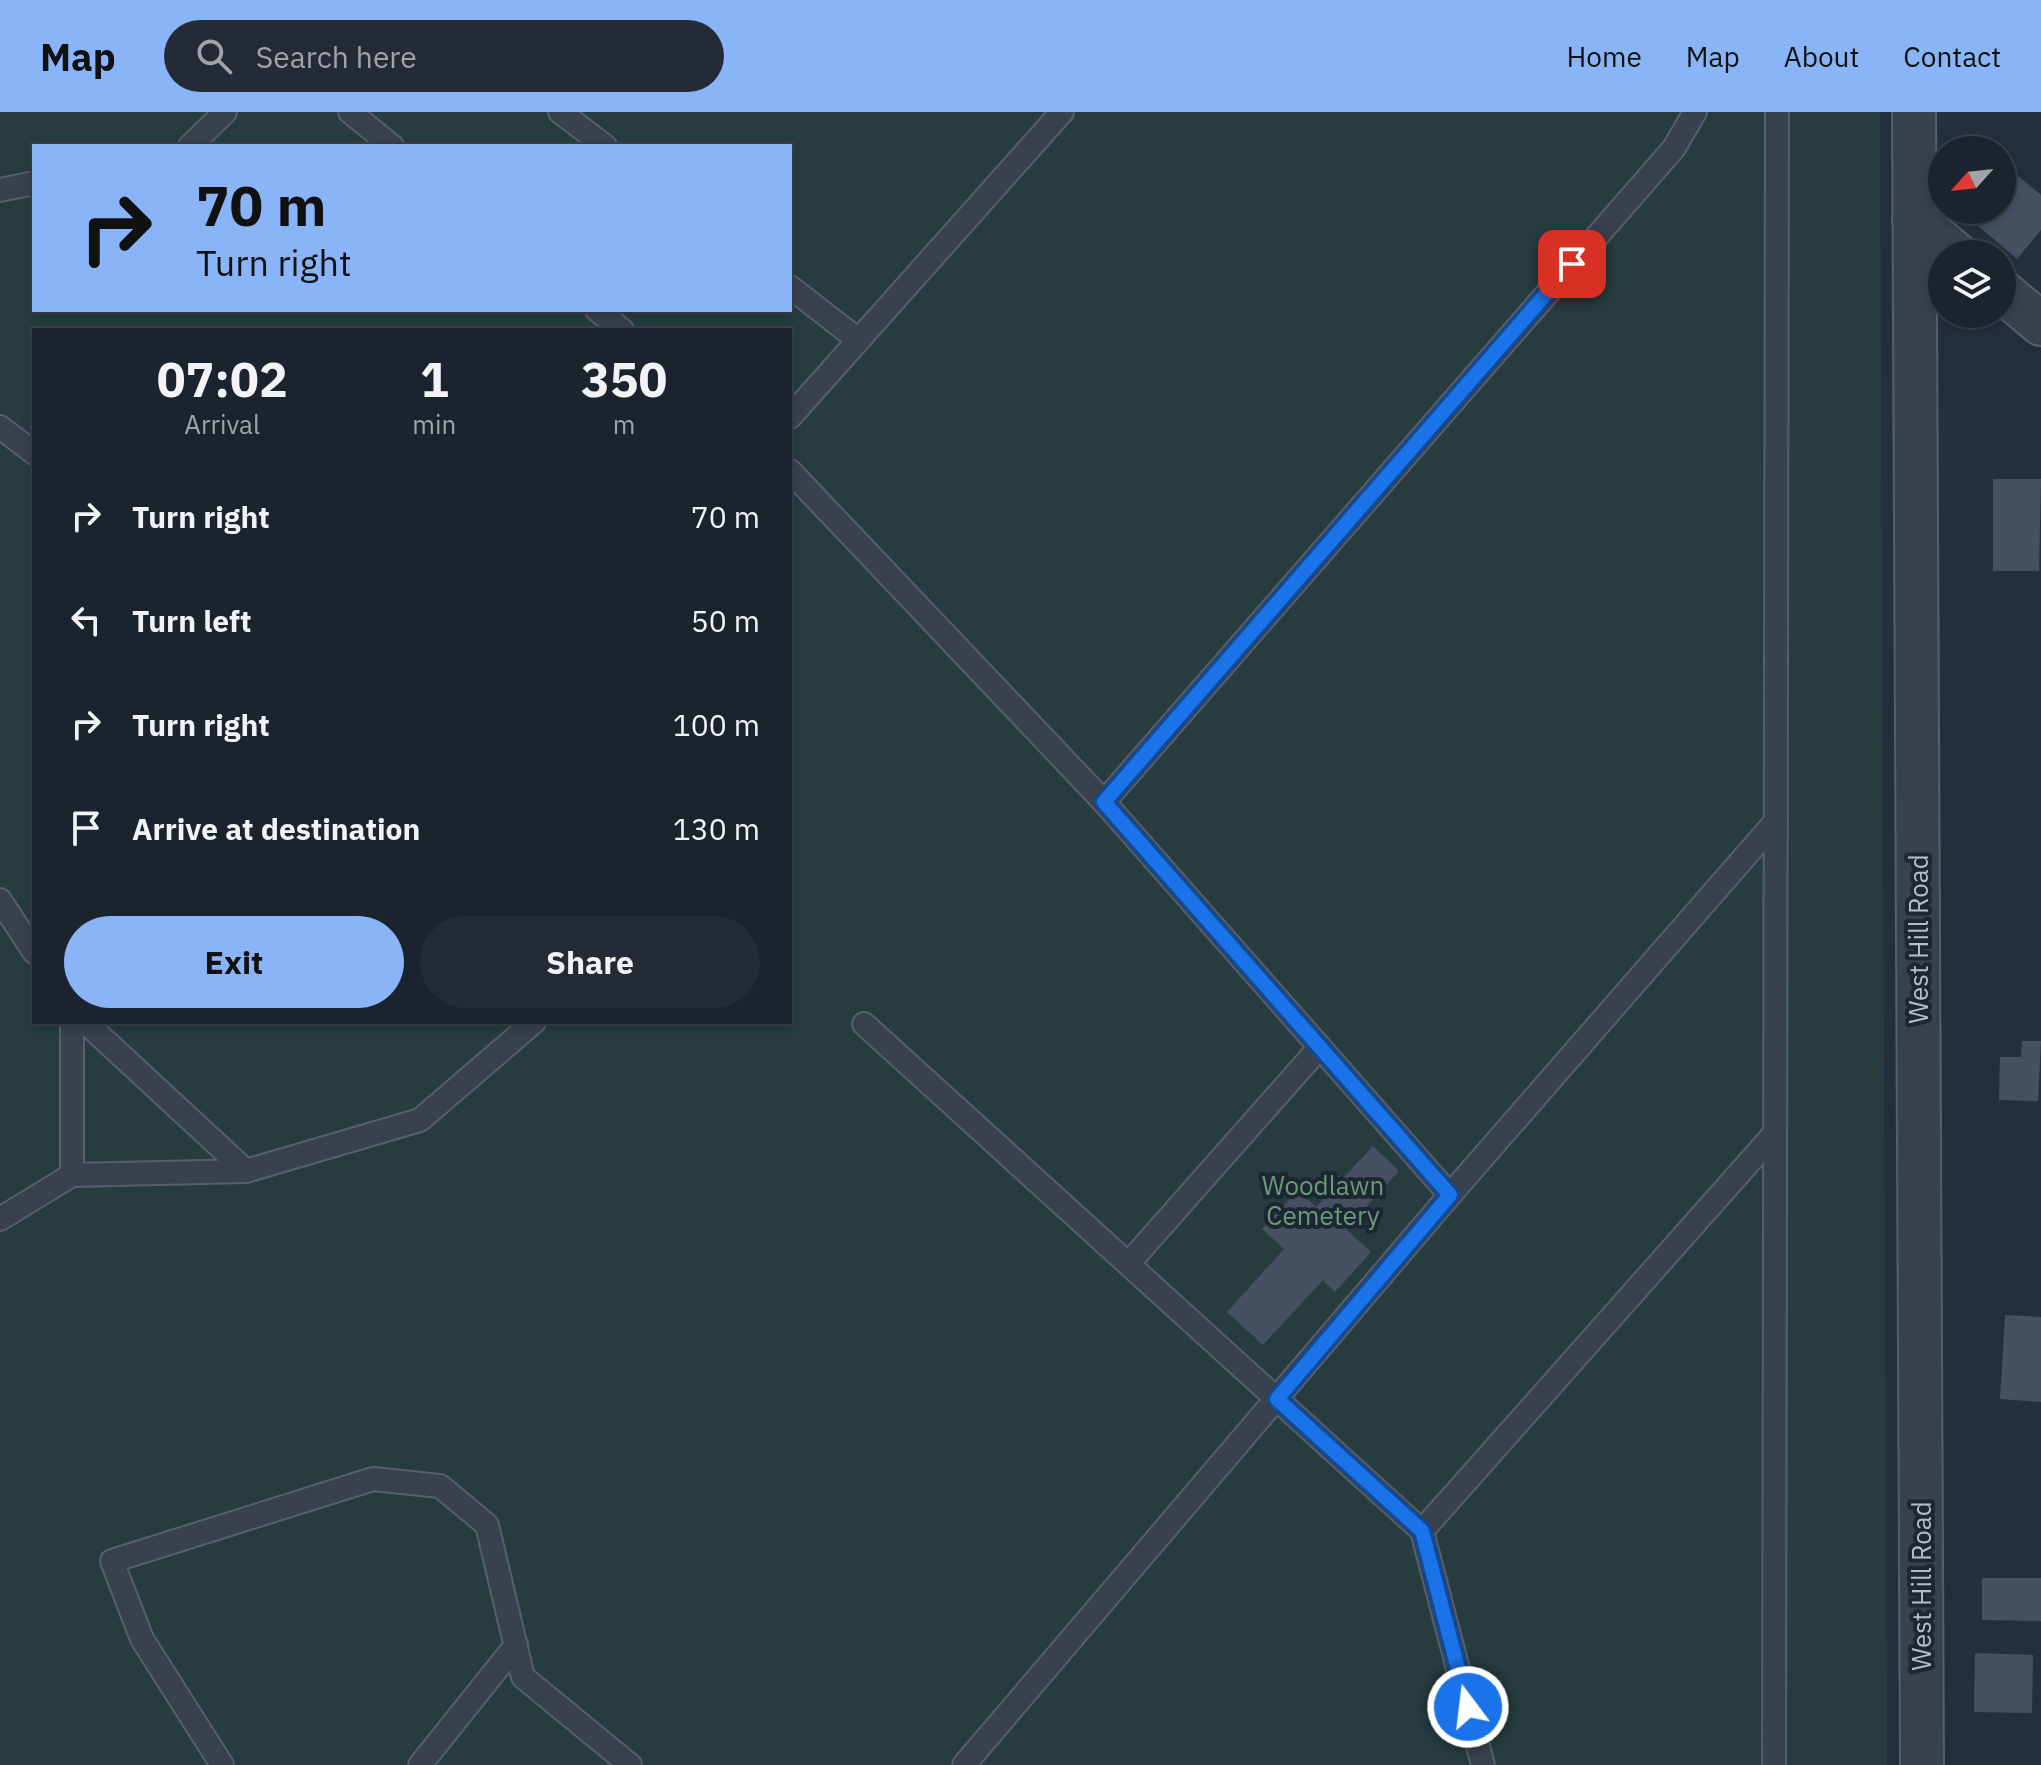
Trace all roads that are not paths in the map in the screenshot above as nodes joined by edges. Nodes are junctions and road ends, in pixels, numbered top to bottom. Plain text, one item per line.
1 (225, 112) edge
2 (350, 112) edge
3 (560, 112) edge
4 (1062, 112) edge
5 (1695, 112) edge
6 (1777, 112) edge
7 (1914, 112) edge
8 (192, 144) edge
9 (390, 144) edge
10 (602, 144) edge
11 (32, 183) edge
12 (0, 190) edge
13 (1914, 219) junction
14 (1939, 240) edge
15 (792, 289) edge
16 (2016, 303) edge
17 (600, 312) edge
18 (2041, 324) edge
19 (620, 328) edge
20 (857, 339) junction
21 (792, 415) edge
22 (0, 427) edge
23 (32, 451) edge
24 (792, 473) edge
25 (1104, 802) junction
26 (1776, 821) junction
27 (0, 900) edge
28 (32, 949) edge
29 (72, 1024) edge
30 (87, 1024) edge
31 (532, 1024) edge
32 (864, 1024) dead end
33 (1320, 1047) junction
34 (1775, 1133) junction
35 (246, 1171) junction
36 (72, 1175) junction
37 (1450, 1195) junction
38 (0, 1219) edge
39 (1128, 1264) junction
40 (1277, 1399) junction
41 (1422, 1531) junction
42 (516, 1645) junction
43 (222, 1765) edge
44 (420, 1765) edge
45 (630, 1765) edge
46 (964, 1765) edge
47 (1483, 1765) edge
48 (1774, 1765) edge
49 (1922, 1765) edge

1 - 8 lane
2 - 9 lane
3 - 10 lane
4 - 20 lane
5 - 25 lane
6 - 26 lane
7 - 13 street, West Hill Road
11 - 12 lane
13 - 14 street
13 - 49 street, West Hill Road
15 - 20 lane
16 - 18 street
17 - 19 lane
20 - 21 lane
22 - 23 lane
24 - 25 lane
25 - 33 lane
26 - 34 lane
26 - 37 lane
27 - 28 lane
29 - 36 lane
30 - 35 lane
31 - 35 lane
32 - 39 lane
33 - 37 lane
33 - 39 lane
34 - 41 lane
34 - 48 lane
35 - 36 lane
36 - 38 lane
37 - 40 lane
39 - 40 lane
40 - 41 lane
40 - 46 lane
41 - 47 lane
42 - 43 lane
42 - 44 lane
42 - 45 lane

